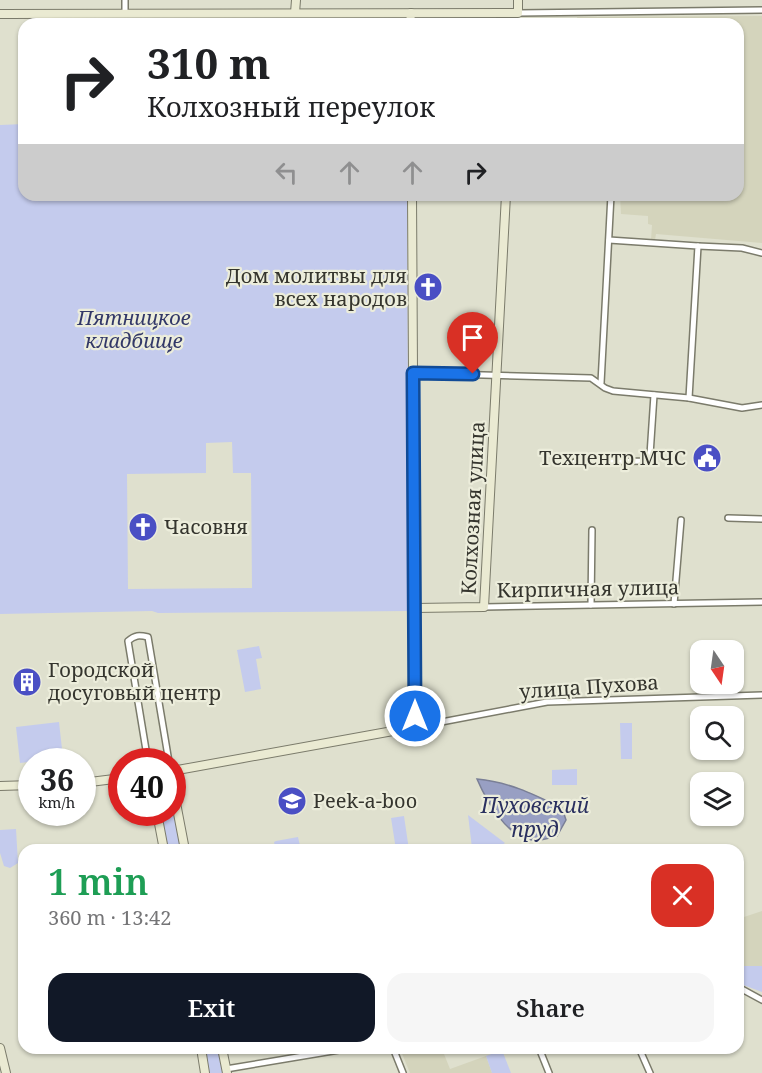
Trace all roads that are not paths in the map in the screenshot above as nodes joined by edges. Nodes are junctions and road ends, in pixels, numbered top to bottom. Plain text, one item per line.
1 (125, 0) edge
2 (296, 0) edge
3 (518, 0) edge
4 (762, 10) edge
5 (125, 13) junction
6 (295, 13) junction
7 (411, 13) junction
8 (518, 13) junction
9 (0, 14) edge
10 (411, 18) edge
11 (412, 201) edge
12 (506, 201) edge
13 (611, 201) edge
14 (609, 240) junction
15 (698, 246) junction
16 (762, 253) edge
17 (413, 373) junction
18 (496, 375) junction
19 (601, 384) junction
20 (654, 395) junction
21 (689, 398) junction
22 (762, 405) edge
23 (575, 462) dead end
24 (728, 518) dead end
25 (762, 519) edge
26 (681, 520) dead end
27 (592, 530) dead end
28 (762, 602) edge
29 (674, 604) junction
30 (591, 605) junction
31 (484, 607) junction
32 (415, 608) junction
33 (762, 695) edge
34 (415, 727) junction
35 (146, 748) edge
36 (167, 748) edge
37 (186, 768) edge
38 (18, 785) edge
39 (0, 786) edge
40 (159, 826) edge
41 (180, 826) edge
42 (163, 844) edge
43 (184, 844) edge
44 (744, 990) edge
45 (762, 1000) edge
46 (0, 1048) edge
47 (202, 1054) edge
48 (223, 1054) edge
49 (319, 1054) edge
50 (395, 1054) edge
51 (541, 1054) edge
52 (642, 1054) edge
53 (227, 1071) edge
54 (6, 1073) edge
55 (205, 1073) edge
56 (403, 1073) edge
57 (549, 1073) edge
58 (650, 1073) edge

1 - 5 street
2 - 6 street
3 - 8 street
4 - 8 street
5 - 6 street
5 - 9 street
6 - 7 street
7 - 8 street
7 - 10 street
11 - 17 street
12 - 18 street, Колхозная улица
13 - 14 street
14 - 15 street
14 - 19 street
15 - 16 street
15 - 21 street
17 - 18 street
17 - 32 street
18 - 19 street
18 - 31 street, Колхозная улица
19 - 20 street
20 - 21 street
20 - 23 street
21 - 22 street
24 - 25 street
26 - 29 street
27 - 30 street
28 - 29 street, Кирпичная улица
29 - 30 street, Кирпичная улица
30 - 31 street, Кирпичная улица
31 - 32 street, Кирпичная улица
32 - 34 street
33 - 34 street, улица Пухова
34 - 37 street, улица Пухова
35 - 36 street
38 - 39 street
40 - 42 street
41 - 43 street
44 - 45 street
46 - 54 street
47 - 55 street
48 - 53 street
49 - 53 street
50 - 56 street
51 - 57 street
52 - 58 street

